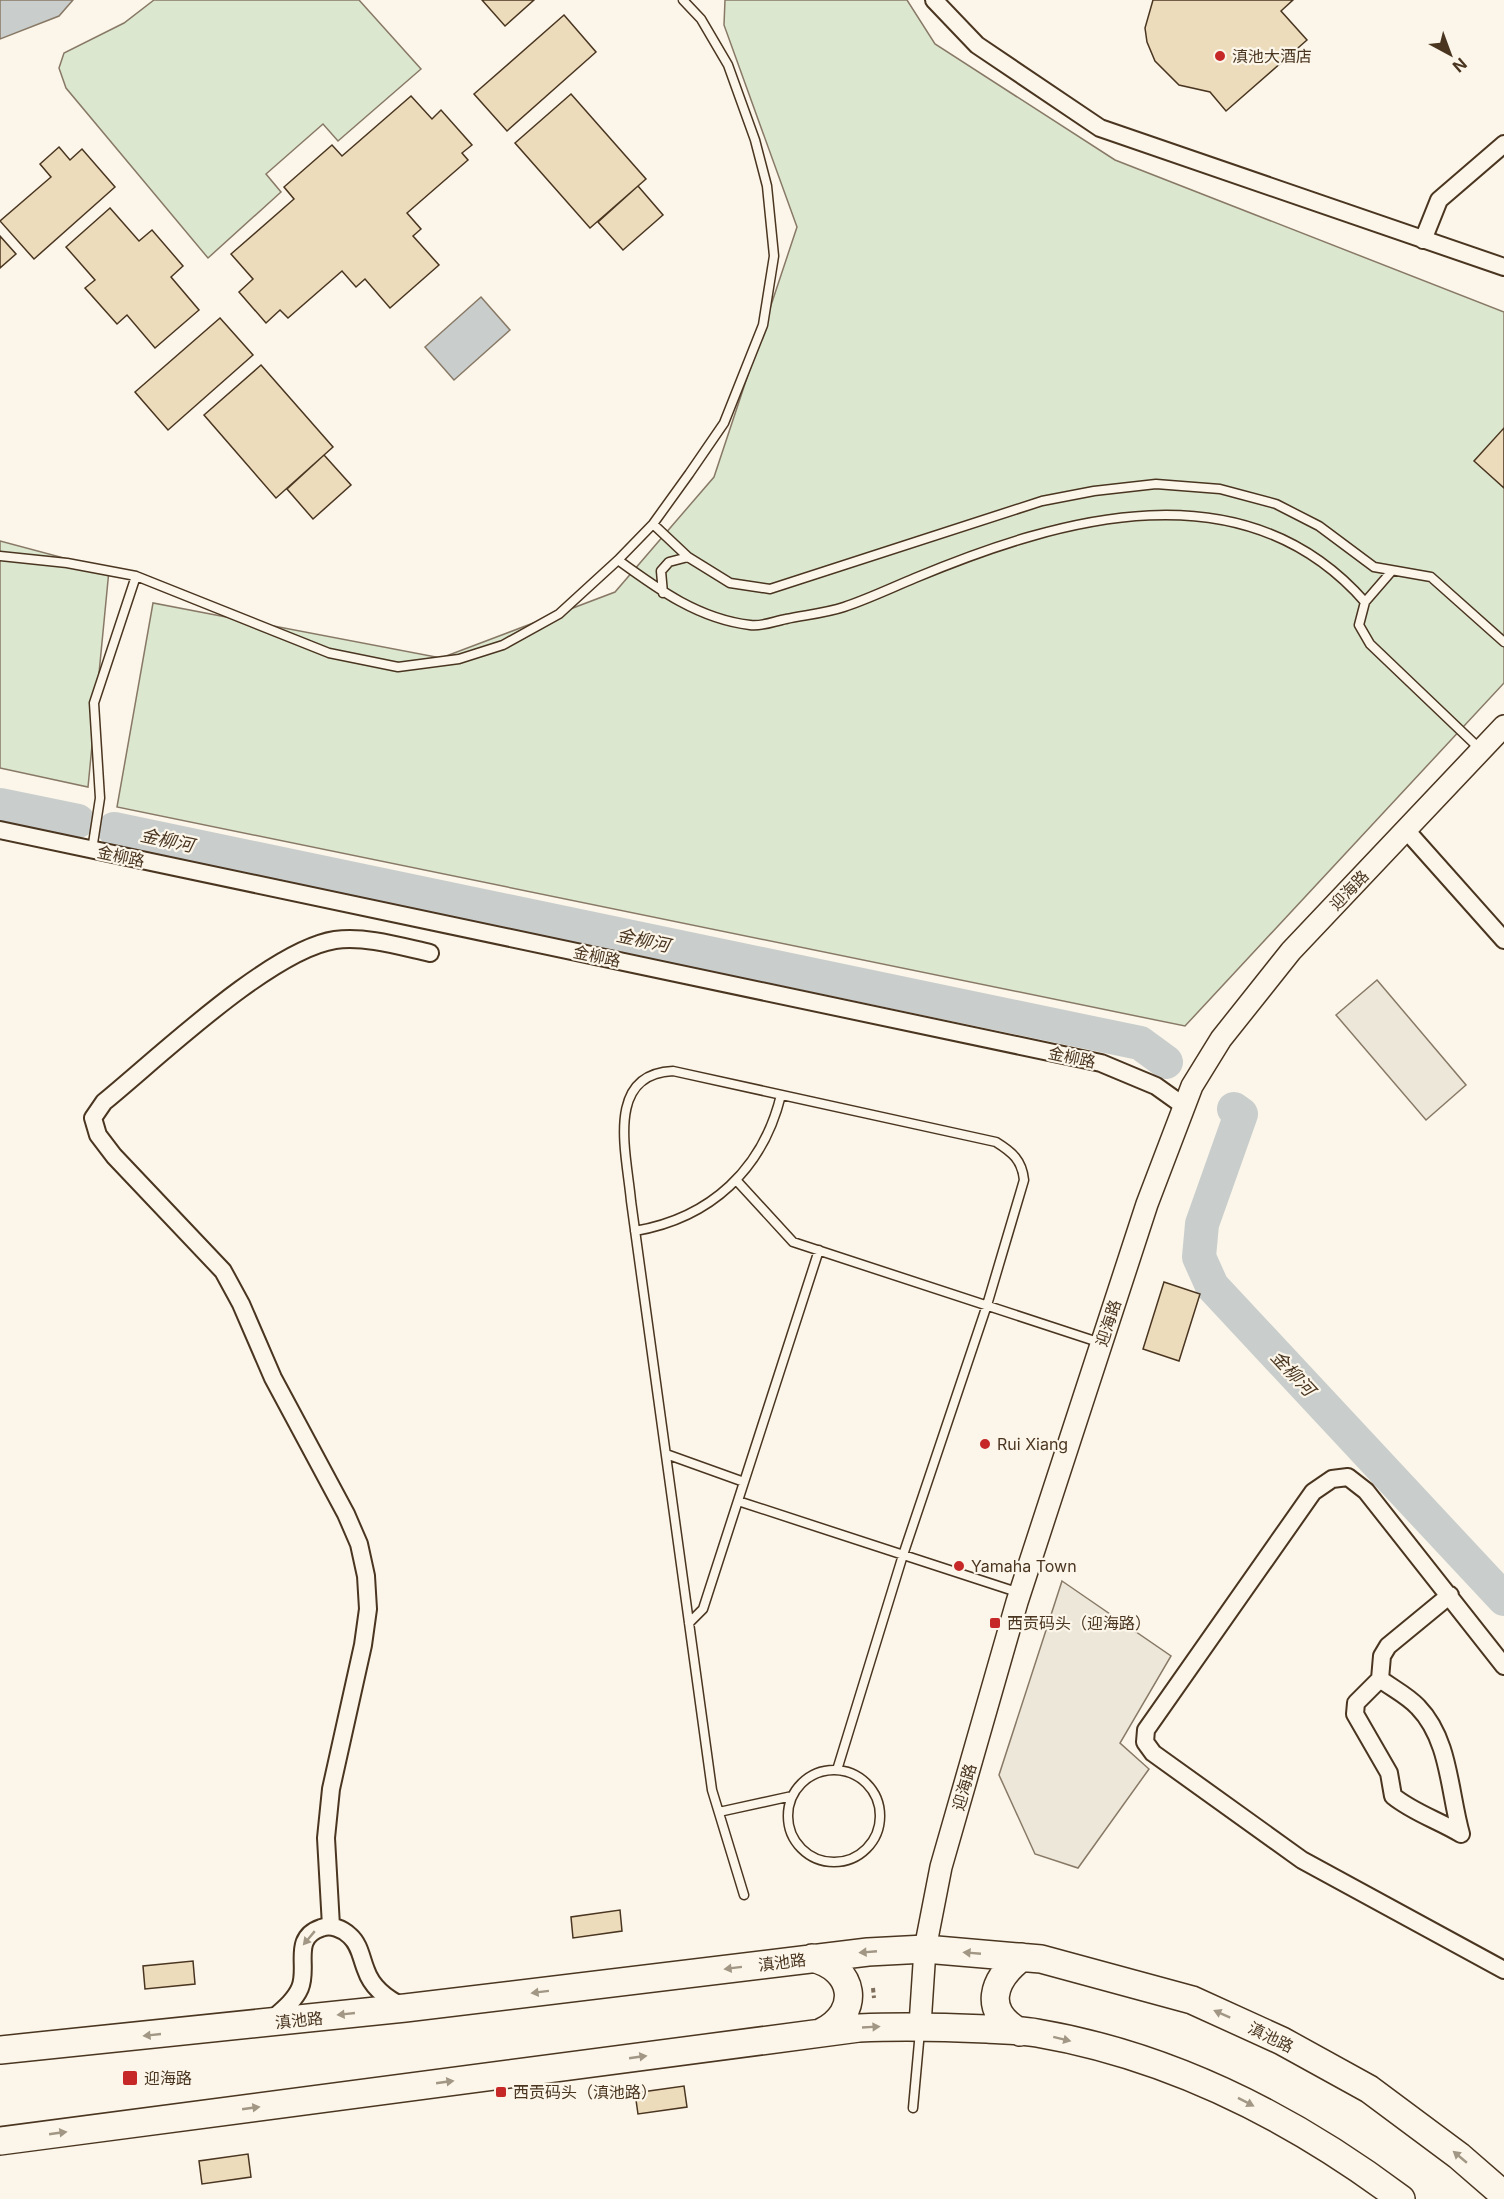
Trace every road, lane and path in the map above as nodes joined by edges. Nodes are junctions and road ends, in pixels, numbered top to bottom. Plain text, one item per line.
1 (683, 0) edge
2 (934, 0) edge
3 (1504, 144) edge
4 (1423, 240) junction
5 (1504, 267) edge
6 (652, 524) junction
7 (0, 556) edge
8 (688, 557) junction
9 (618, 560) junction
10 (1391, 572) junction
11 (136, 576) junction
12 (663, 593) junction
13 (1365, 602) junction
14 (1504, 642) edge
15 (1504, 726) edge
16 (1481, 750) junction
17 (0, 830) edge
18 (1406, 830) junction
19 (92, 850) junction
20 (1504, 940) edge
21 (429, 952) dead end
22 (781, 1095) junction
23 (1184, 1106) junction
24 (737, 1181) junction
25 (635, 1231) junction
26 (819, 1250) junction
27 (987, 1305) junction
28 (1102, 1343) junction
29 (666, 1454) junction
30 (744, 1482) junction
31 (738, 1501) junction
32 (903, 1555) junction
33 (1020, 1593) junction
34 (1450, 1595) junction
35 (689, 1623) junction
36 (1504, 1666) edge
37 (1380, 1679) junction
38 (837, 1770) junction
39 (792, 1796) junction
40 (719, 1812) junction
41 (744, 1895) dead end
42 (331, 1926) junction
43 (925, 1949) junction
44 (1022, 1957) junction
45 (812, 1958) junction
46 (1504, 1970) edge
47 (873, 1988) dead end
48 (874, 1998) dead end
49 (405, 2008) junction
50 (268, 2023) junction
51 (920, 2025) junction
52 (822, 2032) junction
53 (1020, 2032) junction
54 (0, 2050) edge
55 (913, 2108) dead end
56 (0, 2141) edge
57 (1504, 2195) edge
58 (1401, 2199) edge

1 - 6 lane
2 - 4 street
3 - 4 street
4 - 5 street
6 - 8 lane
6 - 9 lane
7 - 11 lane
8 - 10 lane
8 - 12 lane
9 - 11 lane
9 - 12 lane
10 - 13 lane
10 - 14 lane
11 - 19 lane
12 - 13 lane
13 - 16 lane
15 - 16 street, 迎海路
16 - 18 street, 迎海路
17 - 19 street, 金柳路
18 - 20 street
18 - 23 street, 迎海路
19 - 23 street, 金柳路
21 - 42 street
22 - 24 lane
22 - 25 lane
22 - 27 lane
23 - 28 street, 迎海路
24 - 25 lane
24 - 26 lane
25 - 29 lane
26 - 27 lane
26 - 30 lane
27 - 28 lane
27 - 32 lane
28 - 33 street, 迎海路
29 - 30 lane
29 - 35 lane
30 - 31 lane
31 - 32 lane
31 - 35 lane
32 - 33 lane
32 - 38 lane
33 - 43 street, 迎海路
34 - 36 street
34 - 37 street
34 - 46 street
35 - 40 lane
37 - 37 street
38 - 39 lane
38 - 39 lane
39 - 40 lane
40 - 41 lane
42 - 49 street
42 -> 50 street
44 -> 43 main road, 滇池路
43 -> 45 main road, 滇池路
43 - 51 street, 迎海路
44 - 53 main road
57 -> 44 main road, 滇池路
45 -> 49 main road, 滇池路
45 - 52 main road
47 - 48 path
49 -> 50 main road, 滇池路
50 -> 54 main road, 滇池路
52 -> 51 main road
51 - 53 main road
51 - 55 lane
56 -> 52 main road
53 -> 58 main road

